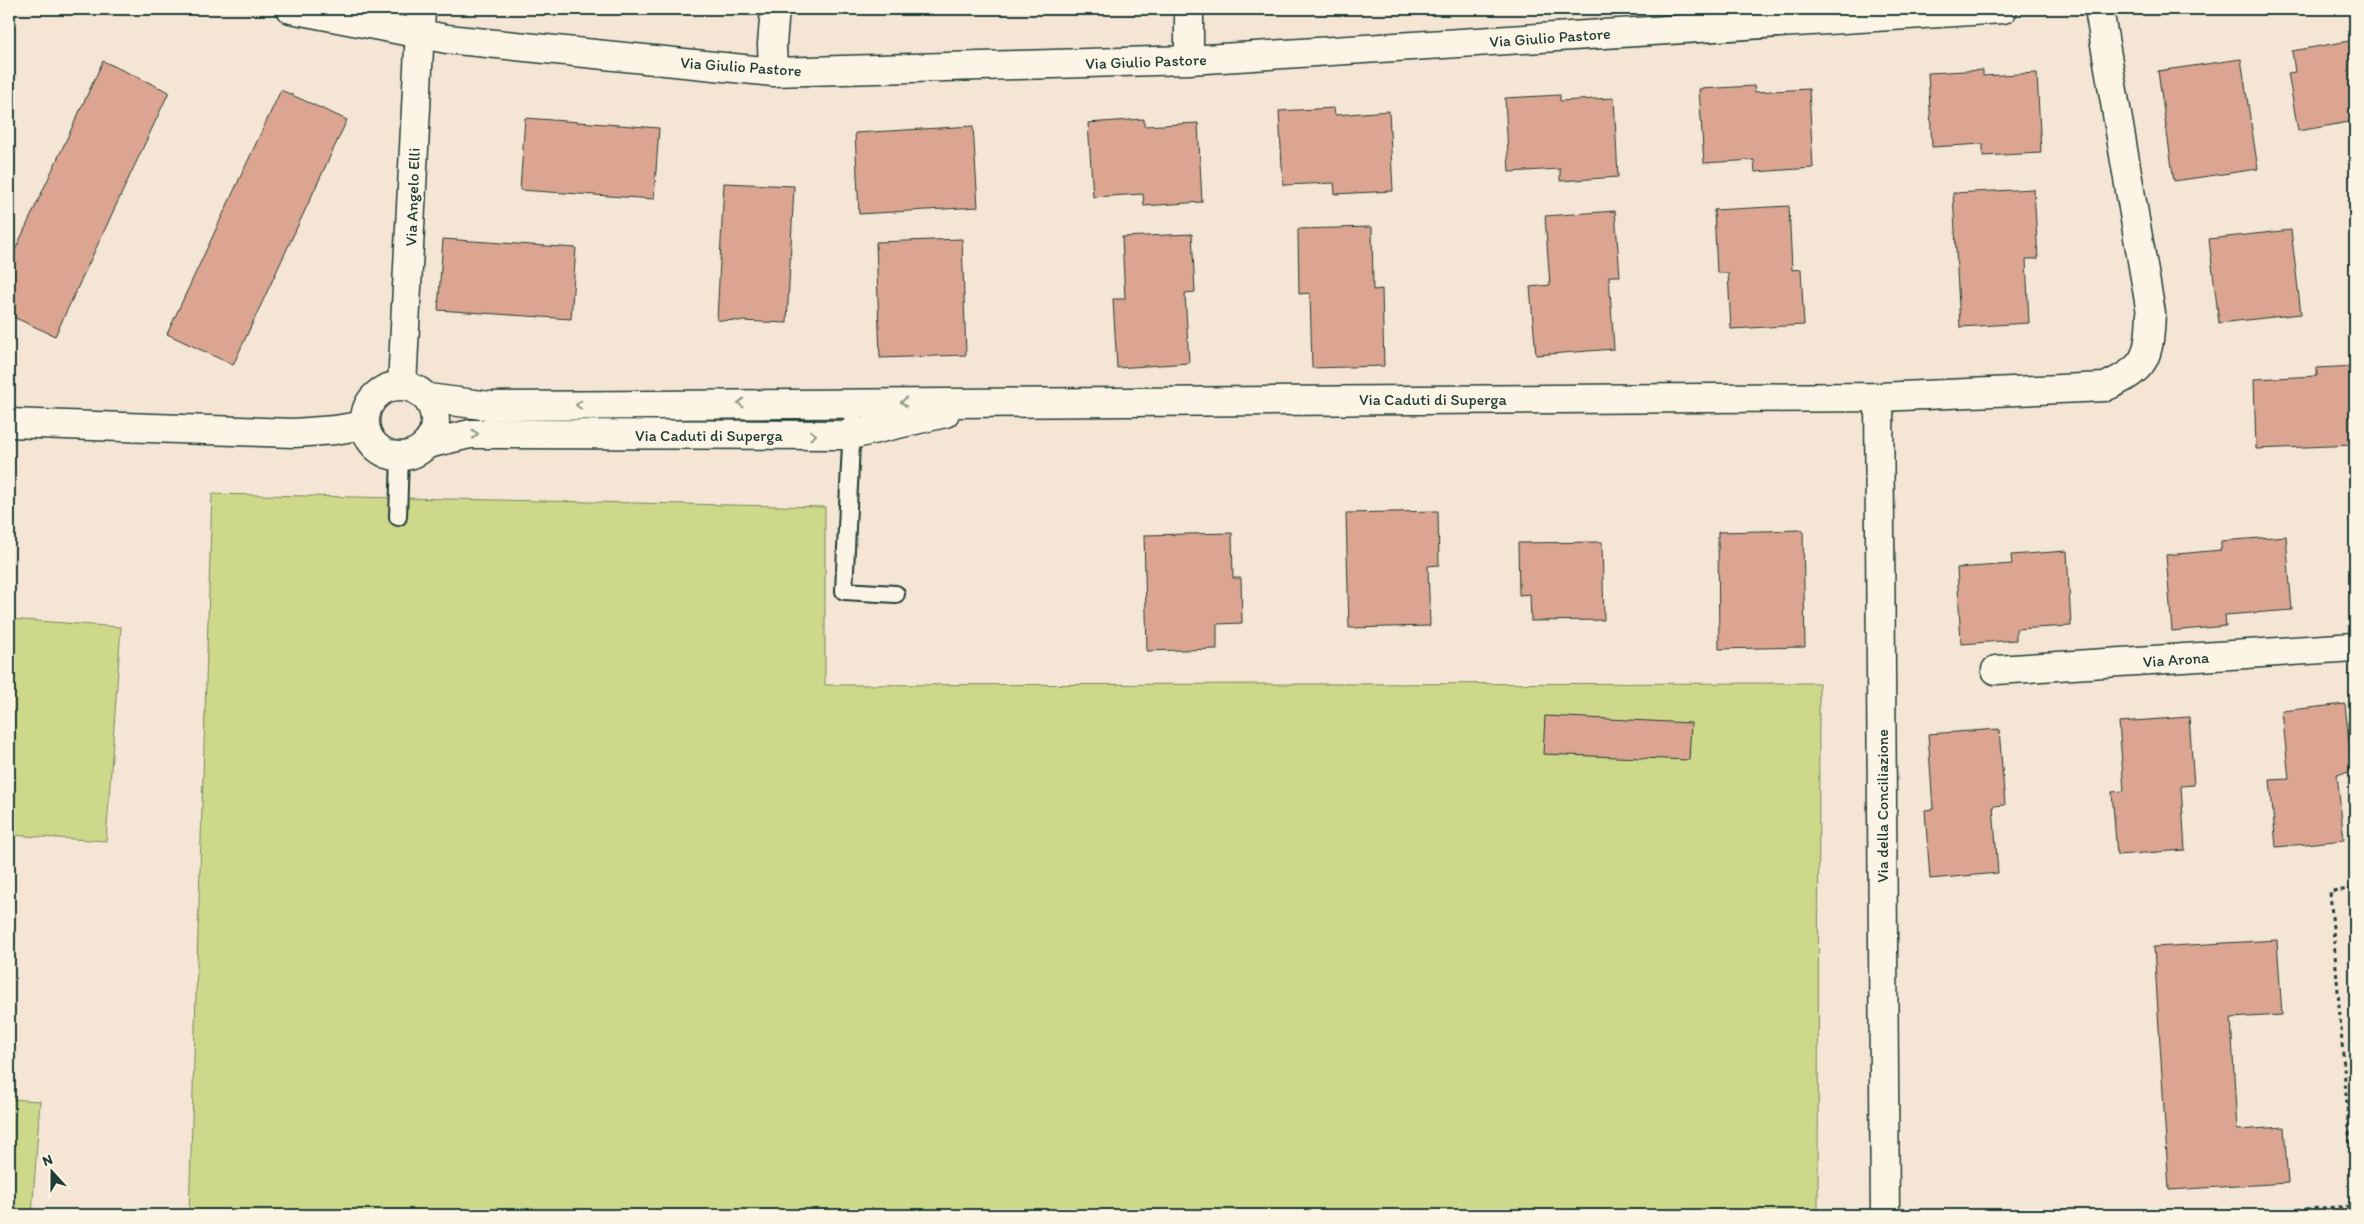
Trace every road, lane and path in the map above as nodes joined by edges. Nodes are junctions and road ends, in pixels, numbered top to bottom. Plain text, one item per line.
1 (291, 9) edge
2 (775, 9) edge
3 (1189, 9) edge
4 (2003, 9) edge
5 (2100, 9) edge
6 (420, 20) edge
7 (1189, 60) junction
8 (773, 72) junction
9 (402, 386) junction
10 (1879, 397) junction
11 (428, 398) junction
12 (853, 402) junction
13 (987, 402) junction
14 (9, 424) edge
15 (365, 426) junction
16 (851, 435) junction
17 (428, 444) junction
18 (400, 456) junction
19 (398, 517) dead end
20 (896, 594) dead end
21 (2355, 647) edge
22 (1996, 670) dead end
23 (2355, 889) edge
24 (1885, 1215) edge
25 (2210, 1215) edge

1 - 6 street, Via Giulio Pastore
2 - 8 street
3 - 7 street
4 - 7 street, Via Giulio Pastore
5 - 10 street, Via Caduti di Superga
6 - 8 street, Via Giulio Pastore
6 - 9 street, Via Angelo Elli
7 - 8 street, Via Giulio Pastore
9 - 11 street
9 - 15 street
10 - 13 street, Via Caduti di Superga
10 - 24 street, Via della Conciliazione
12 -> 11 street, Via Caduti di Superga
11 - 17 street
13 -> 12 street, Via Caduti di Superga
12 - 16 lane
13 - 16 street, Via Caduti di Superga
14 - 15 street
15 - 18 street
17 -> 16 street, Via Caduti di Superga
16 - 20 lane
17 - 18 street
18 - 19 lane
21 - 22 street, Via Arona
23 - 25 path

